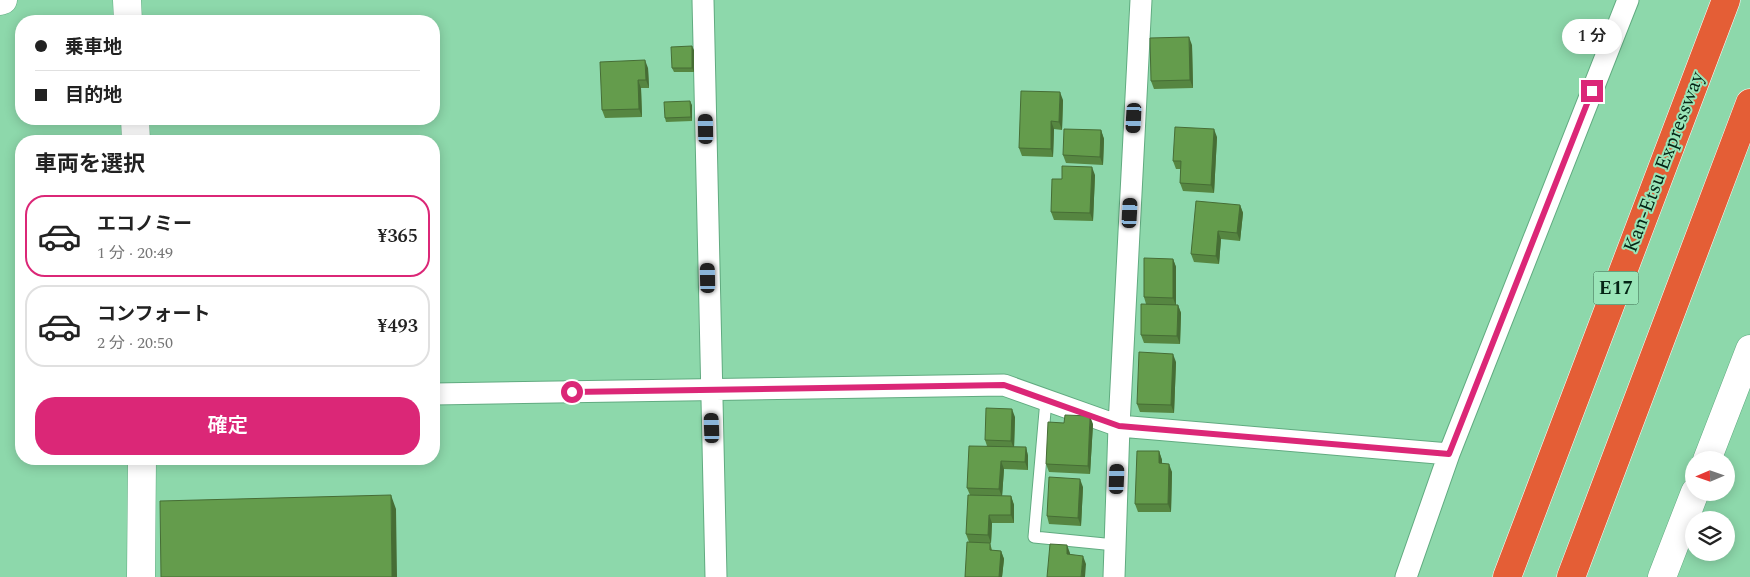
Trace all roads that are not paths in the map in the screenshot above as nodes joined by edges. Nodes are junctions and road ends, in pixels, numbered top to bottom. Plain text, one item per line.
1 (127, 0) edge
2 (703, 0) edge
3 (1141, 0) edge
4 (1628, 0) edge
5 (1726, 0) edge
6 (128, 15) edge
7 (1750, 103) edge
8 (1750, 349) edge
9 (711, 391) junction
10 (440, 394) edge
11 (1046, 400) junction
12 (1119, 426) junction
13 (1710, 451) edge
14 (1449, 454) junction
15 (142, 465) edge
16 (1692, 501) edge
17 (1114, 546) junction
18 (141, 577) edge
19 (716, 577) edge
20 (1114, 577) edge
21 (1406, 577) edge
22 (1507, 577) edge
23 (1570, 577) edge
24 (1662, 577) edge

1 - 6 street
2 - 9 street
3 - 12 street
4 - 14 street
5 - 22 highway, Kan-Etsu Expressway / E17
7 - 23 highway
8 - 13 street
9 - 10 street
9 - 11 street
9 - 19 street
11 - 12 street
11 - 17 lane
12 - 14 street
12 - 17 street
14 - 21 street
15 - 18 street
16 - 24 street
17 - 20 street

